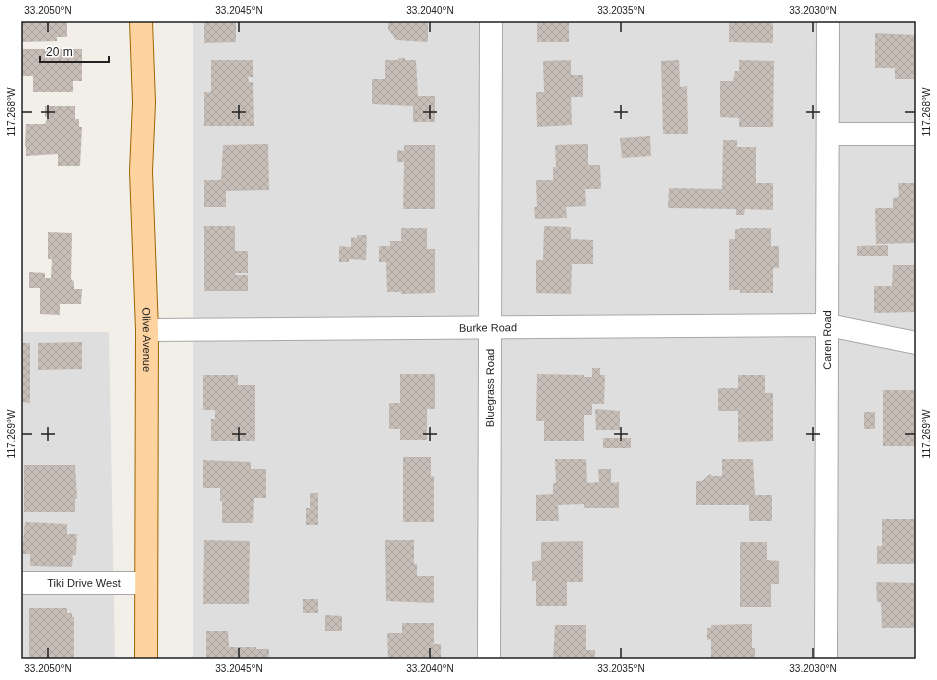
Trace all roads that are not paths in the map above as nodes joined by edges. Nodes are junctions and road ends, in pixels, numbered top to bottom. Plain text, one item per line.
1 (140, 21) edge
2 (491, 21) edge
3 (828, 21) edge
4 (828, 134) junction
5 (916, 134) edge
6 (828, 325) junction
7 (489, 328) junction
8 (147, 330) junction
9 (916, 343) edge
10 (21, 583) edge
11 (146, 583) junction
12 (146, 659) edge
13 (489, 659) edge
14 (826, 659) edge

1 - 8 main road, Olive Avenue
2 - 7 street, Bluegrass Road
3 - 4 street, Caren Road
4 - 5 street
4 - 6 street, Caren Road
6 - 7 street, Burke Road
6 - 9 street, Burke Road
6 - 14 street, Caren Road
7 - 8 street, Burke Road
7 - 13 street, Bluegrass Road
8 - 11 main road, Olive Avenue
10 - 11 street, Tiki Drive West
11 - 12 main road, Olive Avenue

